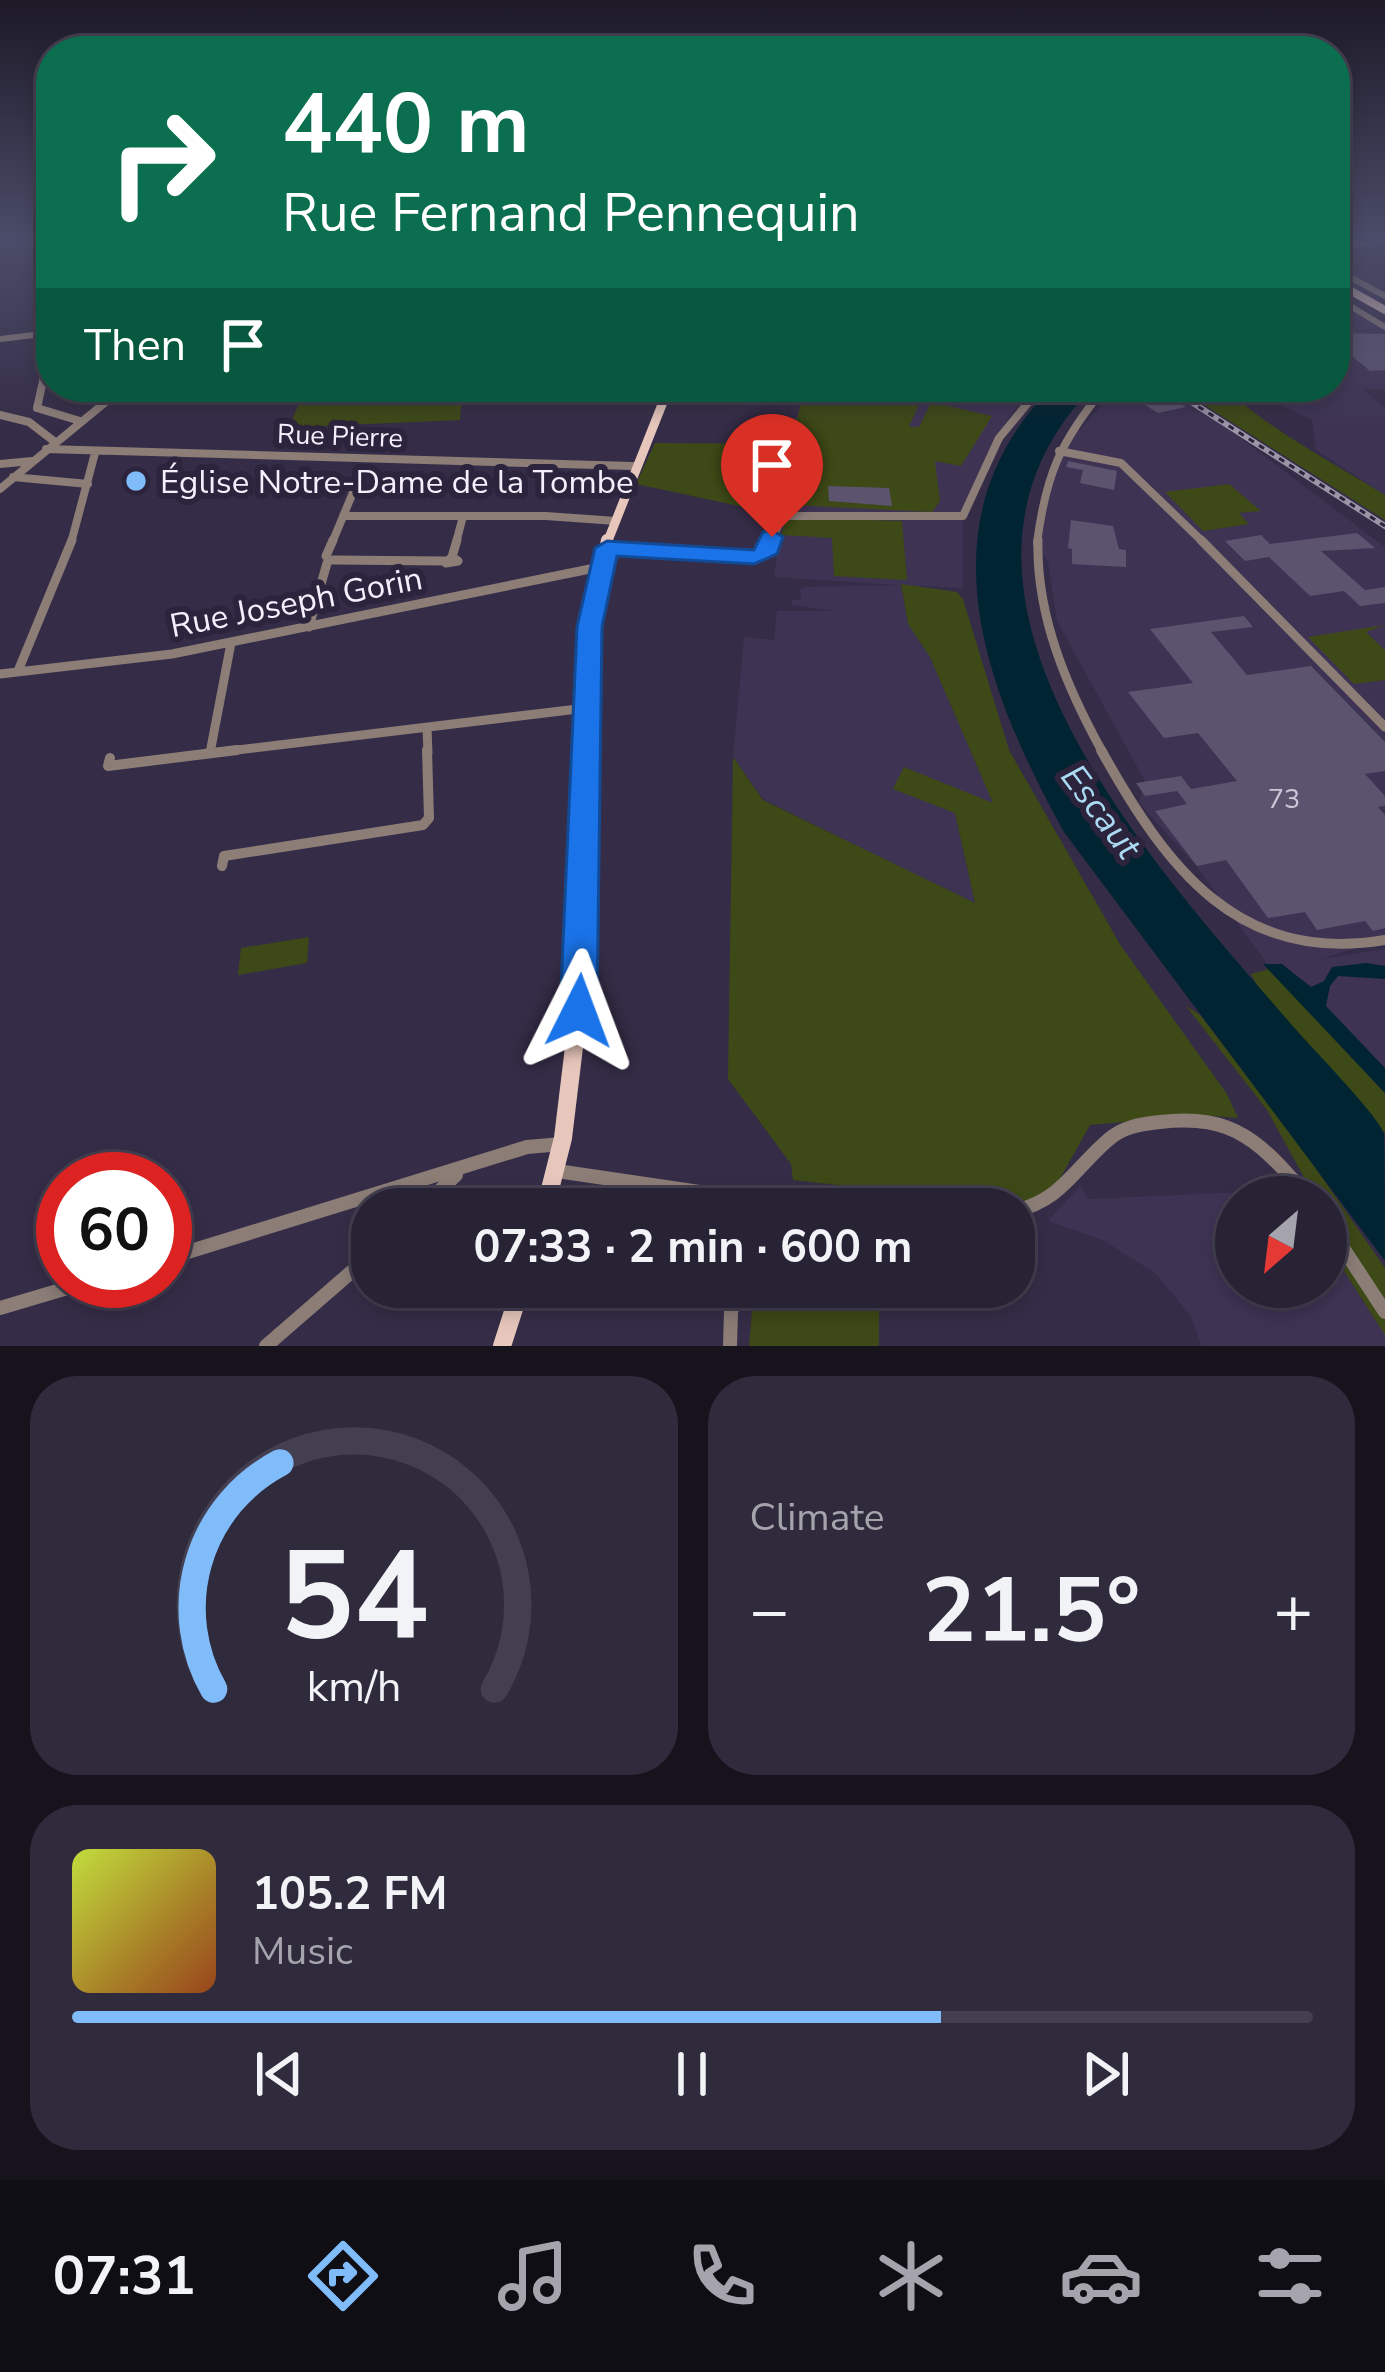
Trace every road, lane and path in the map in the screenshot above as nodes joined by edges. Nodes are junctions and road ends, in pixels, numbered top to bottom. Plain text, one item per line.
1 (1350, 305) edge
2 (1385, 306) edge
3 (1367, 315) junction
4 (1385, 327) edge
5 (36, 335) edge
6 (0, 339) edge
7 (38, 402) edge
8 (105, 402) edge
9 (662, 402) edge
10 (1028, 402) edge
11 (1094, 402) edge
12 (0, 415) edge
13 (80, 421) junction
14 (55, 442) junction
15 (46, 449) junction
16 (1060, 451) junction
17 (95, 453) junction
18 (32, 461) junction
19 (0, 464) edge
20 (633, 466) junction
21 (15, 475) junction
22 (88, 482) junction
23 (0, 489) edge
24 (354, 490) dead end
25 (343, 516) junction
26 (463, 516) junction
27 (616, 521) junction
28 (607, 548) junction
29 (329, 560) junction
30 (600, 567) junction
31 (309, 627) junction
32 (231, 643) junction
33 (17, 671) junction
34 (0, 674) edge
35 (586, 708) junction
36 (1385, 727) edge
37 (427, 728) junction
38 (210, 754) junction
39 (110, 758) dead end
40 (222, 866) dead end
41 (1385, 940) edge
42 (562, 1144) junction
43 (460, 1171) junction
44 (557, 1171) junction
45 (1288, 1176) edge
46 (442, 1188) edge
47 (552, 1188) edge
48 (654, 1188) edge
49 (1035, 1208) edge
50 (192, 1251) edge
51 (1347, 1254) edge
52 (351, 1272) edge
53 (36, 1297) edge
54 (0, 1308) edge
55 (514, 1308) edge
56 (732, 1308) edge
57 (1385, 1312) edge
58 (266, 1346) edge
59 (502, 1346) edge
60 (730, 1346) edge

1 - 3 street
2 - 3 street
3 - 4 street
5 - 6 street
7 - 13 street
8 - 13 street
9 - 20 main road
10 - 28 street
11 - 16 street
12 - 14 street
13 - 14 street
14 - 15 street
15 - 17 street, Rue Pierre
15 - 18 street
16 - 36 street
16 - 41 street
17 - 20 street, Rue Pierre
17 - 22 street
18 - 19 street
18 - 21 street
20 - 27 main road
21 - 22 street
21 - 23 street
22 - 33 street
24 - 25 street
25 - 26 street
25 - 29 street
26 - 27 street
26 - 29 street
27 - 28 main road
28 - 30 main road
29 - 31 street
30 - 31 street, Rue Joseph Gorin
30 - 35 main road
31 - 32 street, Rue Joseph Gorin
32 - 33 street, Rue Joseph Gorin
32 - 38 street
33 - 34 street, Rue Joseph Gorin
35 - 37 street
35 - 42 main road
37 - 38 street
37 - 40 street
38 - 39 street
42 - 43 street
42 - 44 main road
43 - 46 street
43 - 50 street
44 - 47 main road
44 - 48 street
45 - 49 street
51 - 57 street
52 - 58 street
53 - 54 street
55 - 59 main road
56 - 60 street

